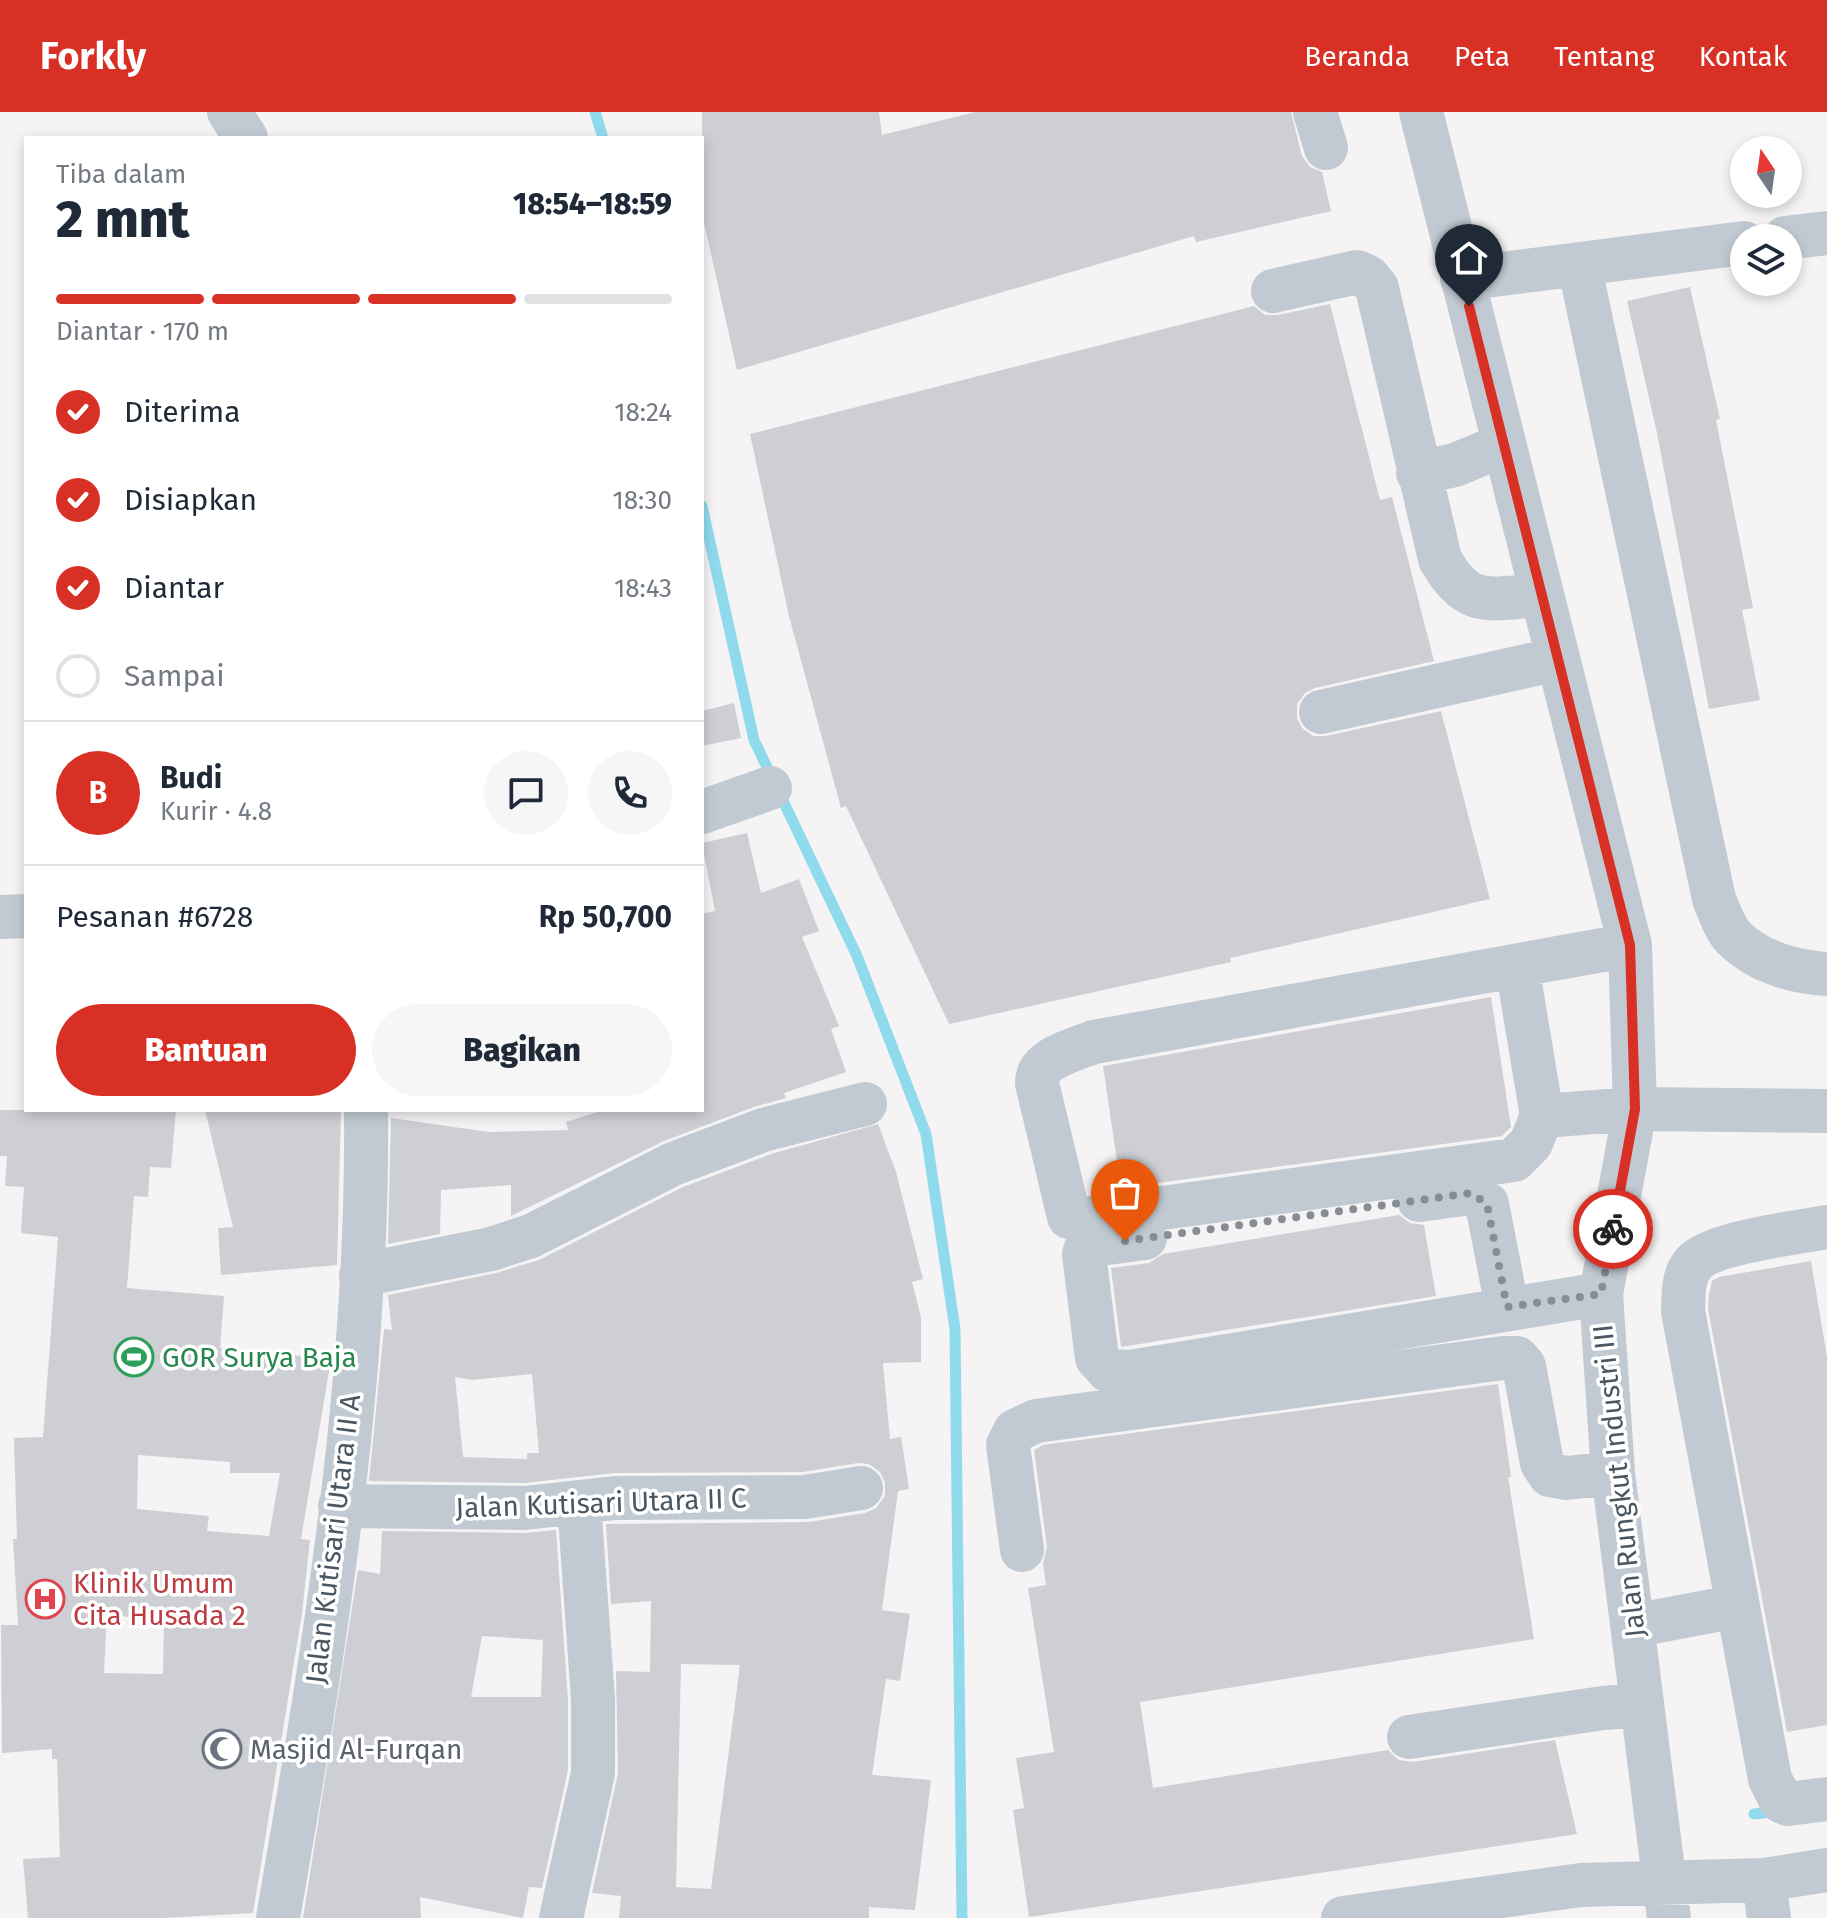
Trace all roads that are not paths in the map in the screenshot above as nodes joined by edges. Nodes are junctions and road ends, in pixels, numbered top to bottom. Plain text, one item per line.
1 (229, 112) edge
2 (1422, 112) edge
3 (245, 136) edge
4 (1827, 233) edge
5 (1802, 236) edge
6 (1730, 245) edge
7 (1579, 264) junction
8 (1462, 279) junction
9 (1273, 291) dead end
10 (1503, 445) junction
11 (1418, 473) junction
12 (1541, 595) junction
13 (1557, 659) junction
14 (1321, 712) dead end
15 (770, 788) dead end
16 (704, 811) edge
17 (24, 916) edge
18 (0, 917) edge
19 (1630, 945) junction
20 (1517, 966) junction
21 (1827, 974) edge
22 (865, 1104) dead end
23 (1635, 1109) junction
24 (1827, 1111) edge
25 (366, 1112) edge
26 (1542, 1116) junction
27 (1827, 1227) edge
28 (361, 1275) junction
29 (1601, 1294) junction
30 (1507, 1307) junction
31 (1613, 1473) junction
32 (861, 1488) dead end
33 (579, 1503) junction
34 (340, 1506) junction
35 (1022, 1550) dead end
36 (1738, 1606) junction
37 (1632, 1626) junction
38 (1642, 1705) junction
39 (1409, 1737) dead end
40 (1827, 1799) edge
41 (1827, 1870) edge
42 (1767, 1899) edge
43 (1666, 1900) edge
44 (1583, 1902) edge
45 (278, 1918) edge
46 (561, 1918) edge
47 (1343, 1918) edge

1 - 3 street
2 - 8 street, Jalan Rungkut Industri III
4 - 5 street
6 - 7 street
7 - 8 street
7 - 21 street
8 - 10 street, Jalan Rungkut Industri III
9 - 11 street
10 - 11 street
10 - 12 street, Jalan Rungkut Industri III
11 - 12 street
12 - 13 street, Jalan Rungkut Industri III
13 - 14 street
13 - 19 street, Jalan Rungkut Industri III
15 - 16 street
17 - 18 street
19 - 20 street
19 - 23 street, Jalan Rungkut Industri III
20 - 26 street
20 - 26 street
22 - 28 street
23 - 24 street
23 - 26 street
23 - 29 street, Jalan Rungkut Industri III
25 - 28 street, Jalan Kutisari Utara II A
27 - 36 street
28 - 34 street, Jalan Kutisari Utara II A
29 - 30 street
29 - 31 street, Jalan Rungkut Industri III
30 - 30 street
31 - 35 street
31 - 37 street, Jalan Rungkut Industri III
32 - 33 street, Jalan Kutisari Utara II C
33 - 34 street, Jalan Kutisari Utara II C
33 - 46 street
34 - 45 street, Jalan Kutisari Utara II A
36 - 37 street
36 - 40 street
37 - 38 street, Jalan Rungkut Industri III
38 - 39 street
38 - 43 street, Jalan Rungkut Industri III
41 - 42 street
42 - 43 street
43 - 44 street
44 - 47 street

